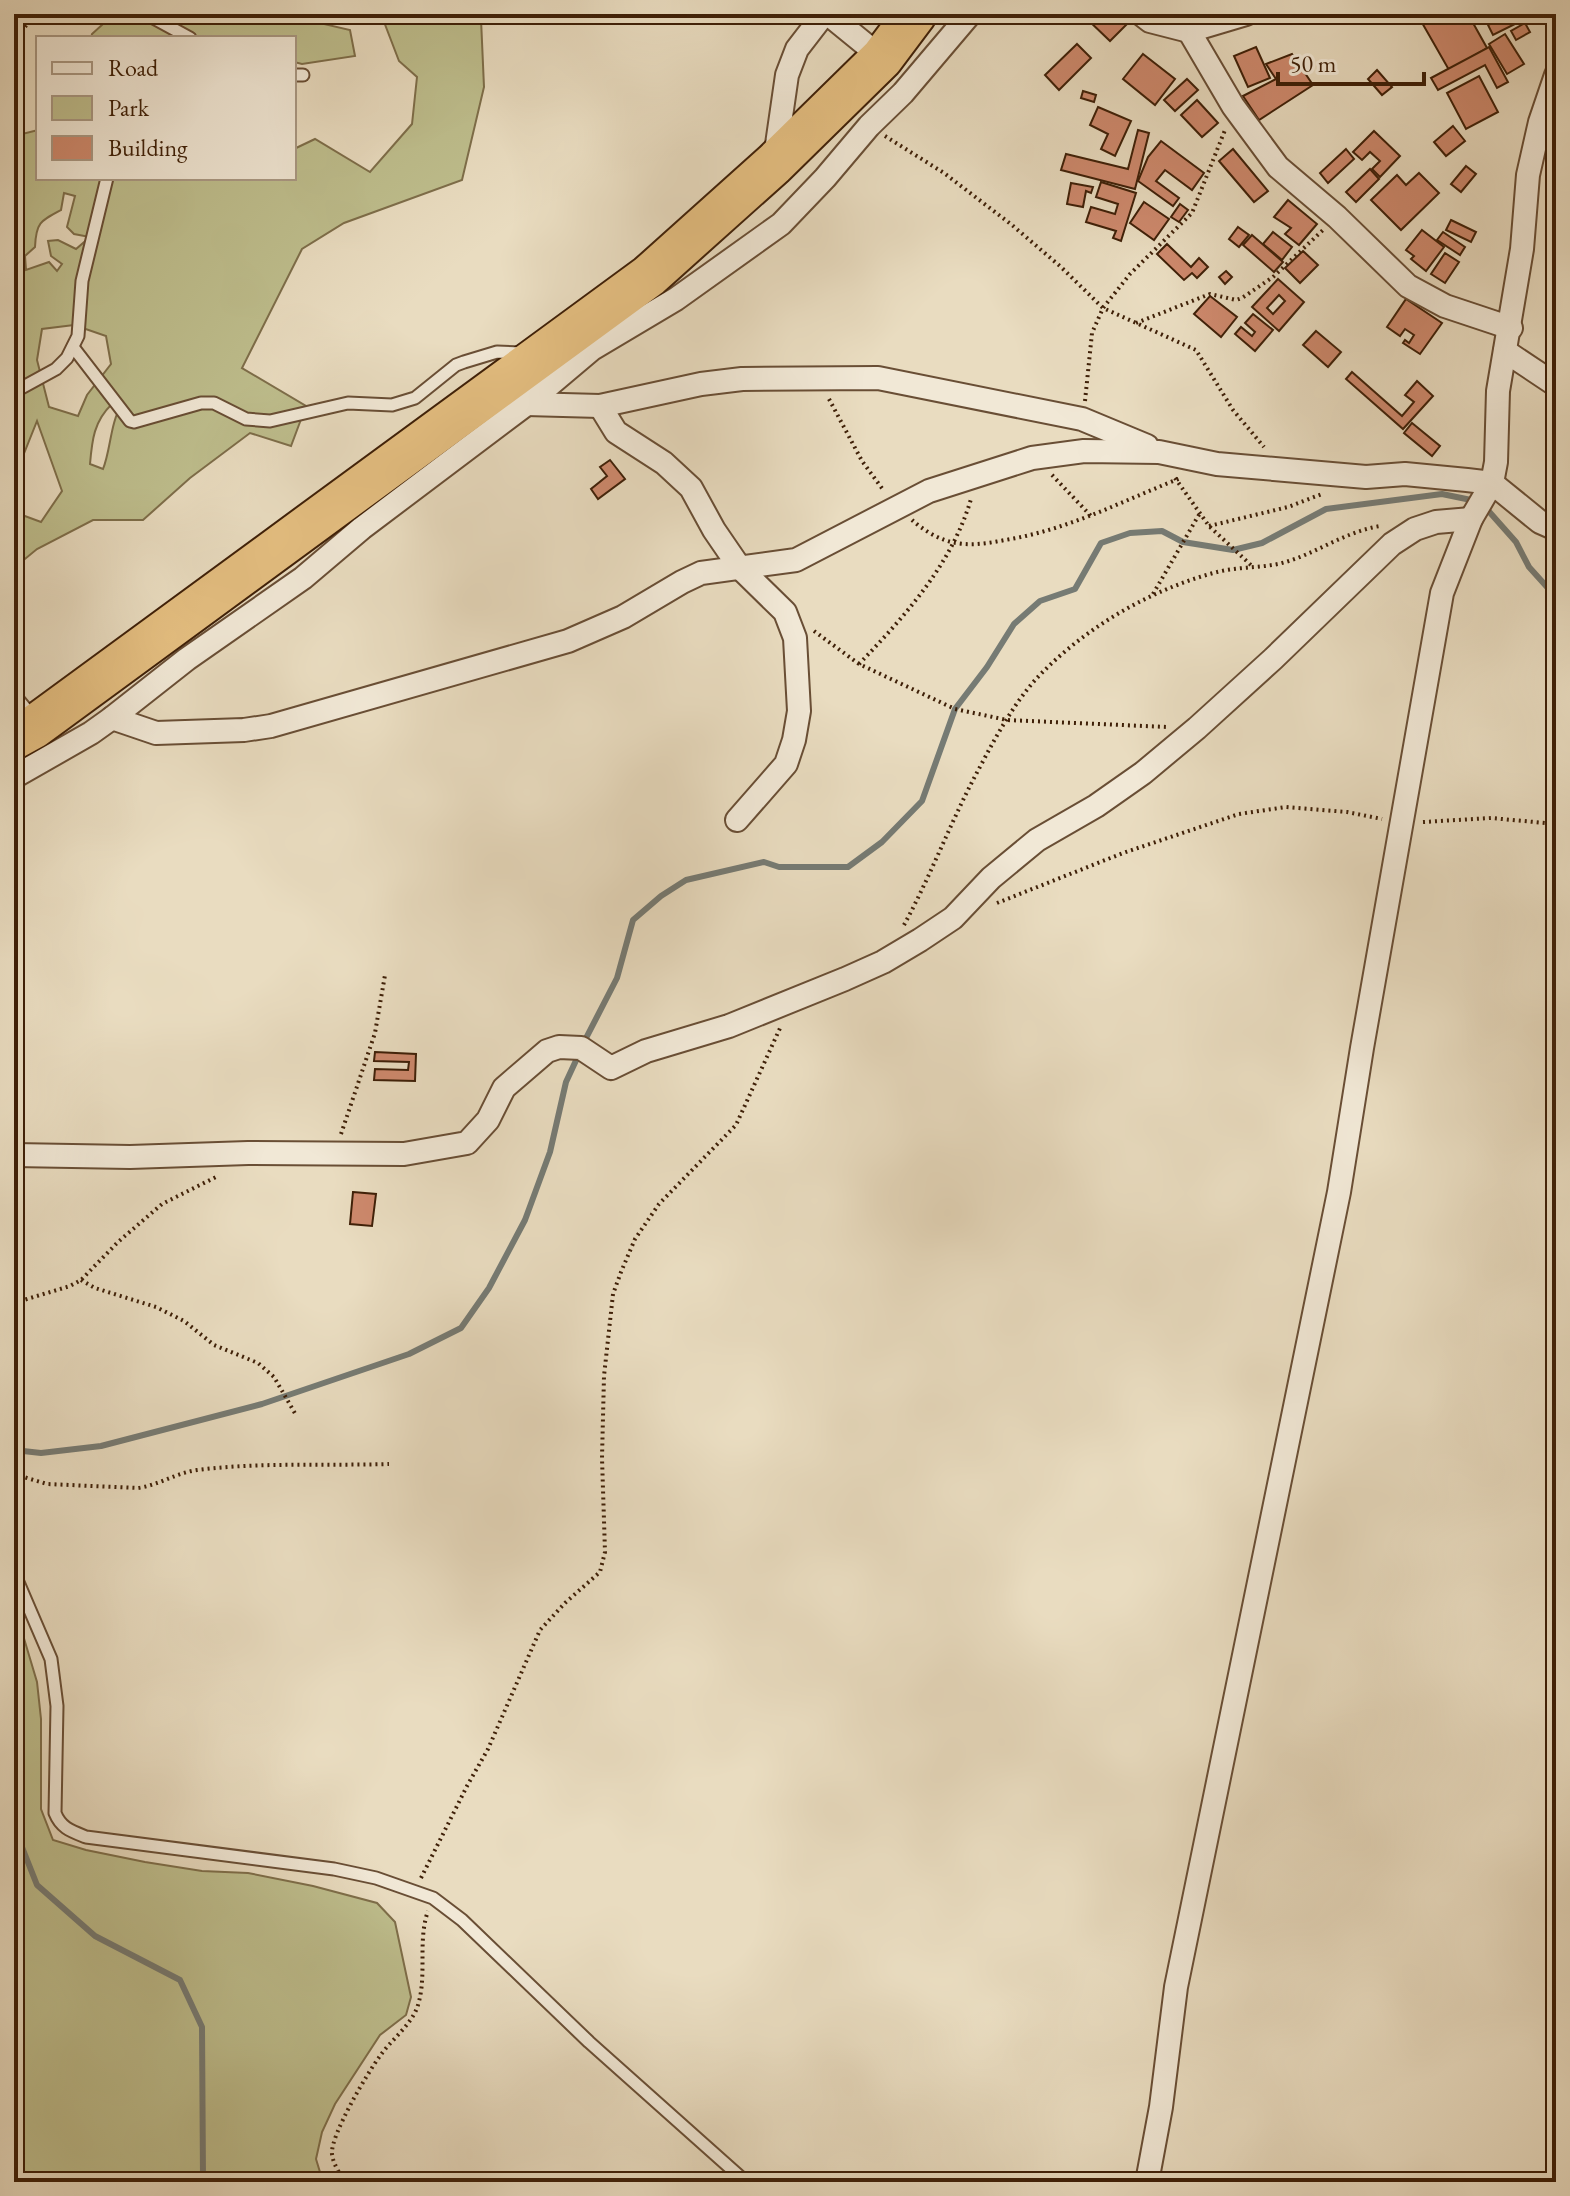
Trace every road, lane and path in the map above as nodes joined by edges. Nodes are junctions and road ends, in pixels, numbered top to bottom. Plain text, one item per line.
1 (16, 14) edge
2 (35, 14) edge
3 (146, 14) edge
4 (826, 14) edge
5 (970, 14) edge
6 (1141, 14) edge
7 (1246, 14) edge
8 (917, 17) edge
9 (14, 22) edge
10 (1189, 31) junction
11 (173, 33) edge
12 (14, 41) edge
13 (882, 58) junction
14 (1556, 75) edge
15 (1233, 106) junction
16 (869, 126) junction
17 (774, 164) junction
18 (107, 180) edge
19 (1337, 217) junction
20 (1103, 308) junction
21 (1134, 324) junction
22 (1511, 328) junction
23 (73, 347) junction
24 (1505, 351) junction
25 (536, 358) junction
26 (820, 377) junction
27 (1556, 385) edge
28 (14, 392) edge
29 (526, 404) junction
30 (600, 406) junction
31 (1082, 419) junction
32 (1159, 452) junction
33 (1032, 458) junction
34 (1217, 464) junction
35 (1289, 470) junction
36 (978, 474) junction
37 (1366, 477) junction
38 (1176, 480) junction
39 (1492, 483) junction
40 (896, 506) junction
41 (1200, 513) junction
42 (1092, 517) junction
43 (1471, 519) junction
44 (1551, 520) edge
45 (1391, 524) dead end
46 (1209, 526) junction
47 (953, 543) junction
48 (1253, 567) junction
49 (740, 568) junction
50 (1152, 596) junction
51 (785, 612) junction
52 (859, 664) junction
53 (112, 718) junction
54 (1007, 720) junction
55 (21, 723) edge
56 (1197, 728) junction
57 (14, 777) edge
58 (737, 820) dead end
59 (1401, 823) junction
60 (1556, 824) edge
61 (953, 918) junction
62 (883, 962) junction
63 (385, 975) dead end
64 (793, 1000) junction
65 (336, 1152) junction
66 (248, 1153) junction
67 (14, 1155) edge
68 (81, 1280) junction
69 (14, 1303) edge
70 (296, 1415) dead end
71 (14, 1432) edge
72 (389, 1464) dead end
73 (14, 1471) edge
74 (14, 1573) edge
75 (415, 1891) junction
76 (433, 1898) junction
77 (14, 1995) edge
78 (20, 1998) dead end
79 (345, 2182) edge
80 (746, 2182) edge
81 (1147, 2182) edge

1 - 9 path
2 - 12 path
3 - 11 lane
4 - 13 street
4 - 17 street
5 - 16 street
6 - 10 street
7 - 10 street
8 - 13 highway
10 - 15 street
13 - 17 highway
14 - 22 street
15 - 19 street
15 - 20 path
16 - 20 path
16 - 29 street
17 - 25 highway
18 - 23 lane
19 - 21 path
19 - 22 street
20 - 21 path
20 - 31 path
21 - 35 path
22 - 24 street
23 - 25 lane
23 - 28 lane
24 - 27 street
24 - 39 street
25 - 55 highway
26 - 30 street
26 - 31 street
26 - 40 path
29 - 30 street
29 - 53 street
30 - 49 street
31 - 32 street
32 - 33 street
32 - 34 street
33 - 36 street
33 - 42 path
34 - 35 street
34 - 38 path
35 - 37 street
36 - 40 street
36 - 47 path
37 - 39 street
37 - 46 path
38 - 41 path
38 - 42 path
39 - 43 street
39 - 44 street
40 - 47 path
40 - 49 street
41 - 46 path
41 - 50 path
42 - 47 path
43 - 56 street
43 - 59 street
45 - 48 path
46 - 48 path
47 - 52 path
48 - 50 path
49 - 51 street
49 - 53 street
50 - 54 path
51 - 52 path
51 - 58 street
52 - 54 path
53 - 57 street
54 - 56 path
54 - 62 path
56 - 61 street
59 - 60 path
59 - 61 path
59 - 81 street
61 - 62 street
62 - 64 street
63 - 65 path
64 - 65 street
64 - 75 path
65 - 66 street
66 - 67 street
66 - 68 path
68 - 69 path
68 - 70 path
71 - 73 path
72 - 73 path
74 - 75 lane
75 - 76 lane
76 - 79 path
76 - 80 lane
77 - 78 path

